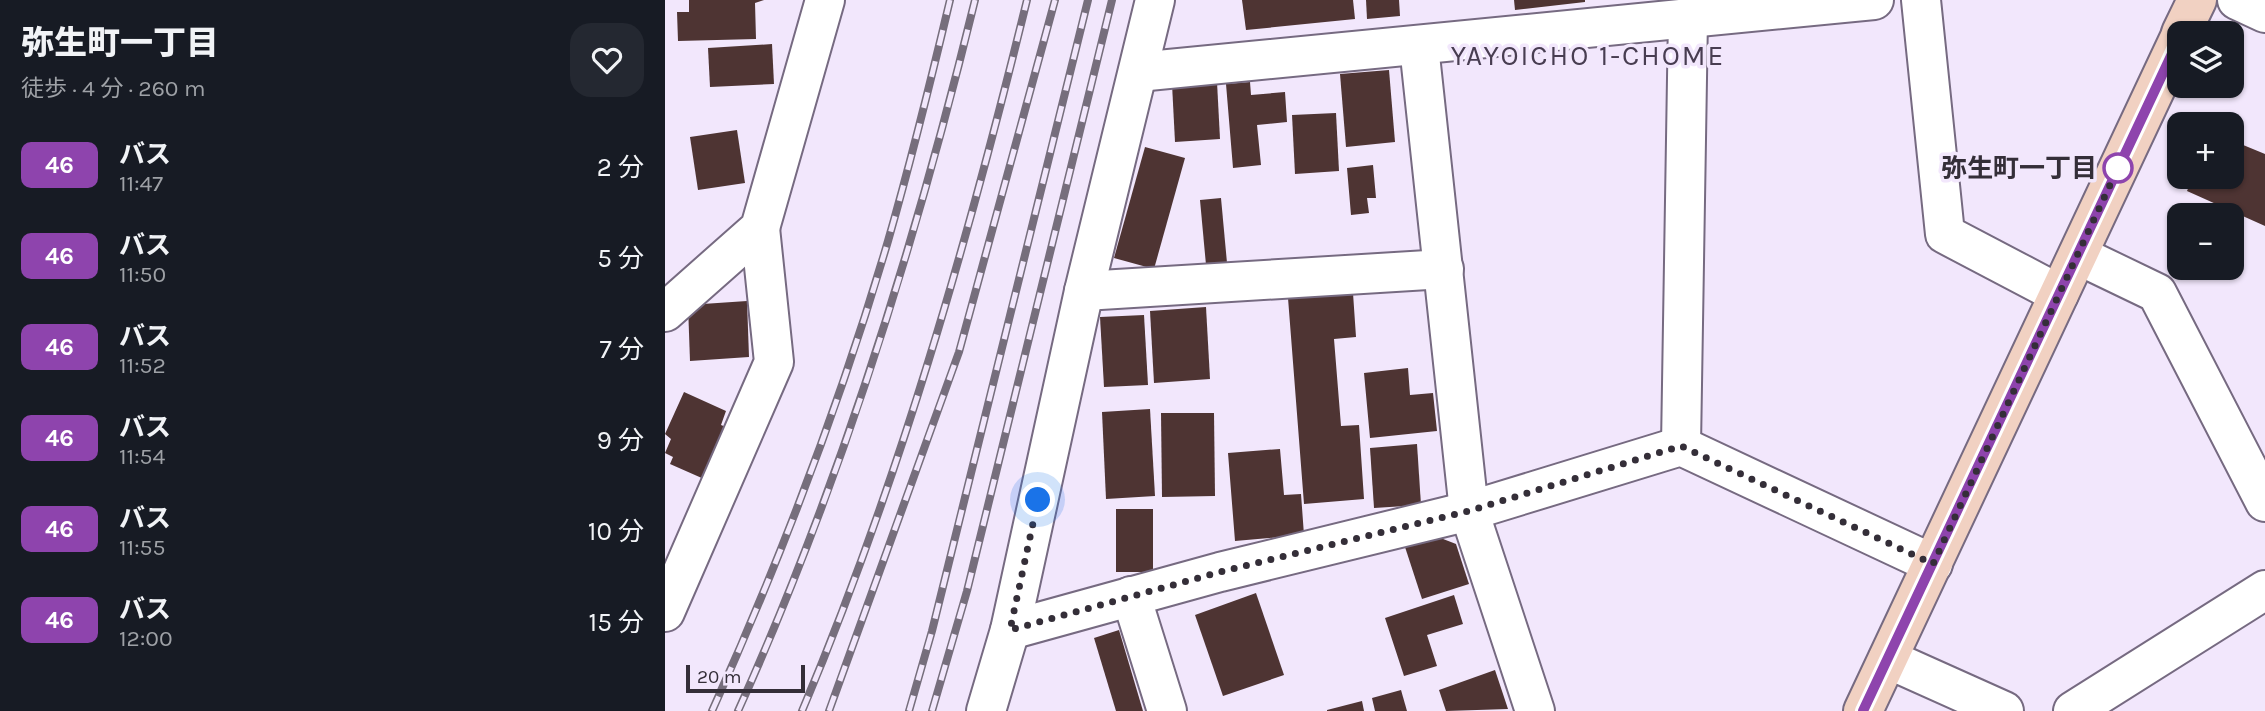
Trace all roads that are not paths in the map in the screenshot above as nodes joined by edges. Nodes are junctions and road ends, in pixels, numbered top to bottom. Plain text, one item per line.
1 (825, 0) edge
2 (1155, 0) edge
3 (1874, 0) edge
4 (1921, 0) edge
5 (2197, 0) edge
6 (2237, 0) edge
7 (1628, 12) edge
8 (2265, 13) edge
9 (1688, 18) junction
10 (2187, 21) edge
11 (1419, 46) junction
12 (2167, 65) edge
13 (1138, 72) junction
14 (760, 228) junction
15 (2078, 255) junction
16 (1444, 269) junction
17 (1084, 291) junction
18 (2059, 294) junction
19 (665, 312) edge
20 (1681, 446) junction
21 (2265, 502) edge
22 (1469, 511) junction
23 (1933, 564) junction
24 (2265, 590) edge
25 (1131, 596) junction
26 (665, 612) edge
27 (1010, 630) junction
28 (1888, 659) junction
29 (986, 711) edge
30 (1167, 711) edge
31 (1535, 711) edge
32 (1863, 711) edge
33 (2004, 711) edge
34 (2073, 711) edge

1 - 14 street
2 - 13 street
3 - 9 street
4 - 18 street
5 - 10 street
6 - 8 street
7 - 9 street
7 - 11 street
9 - 20 street
11 - 13 street
11 - 16 street
12 - 15 street
13 - 17 street
14 - 19 street
14 - 26 street
15 - 18 street
15 - 21 street
16 - 17 street
16 - 22 street
17 - 27 street
18 - 23 street
20 - 22 street
20 - 23 street
22 - 25 street
22 - 31 street
23 - 28 street
24 - 34 street
25 - 27 street
25 - 30 street
27 - 29 street
28 - 32 street
28 - 33 street

